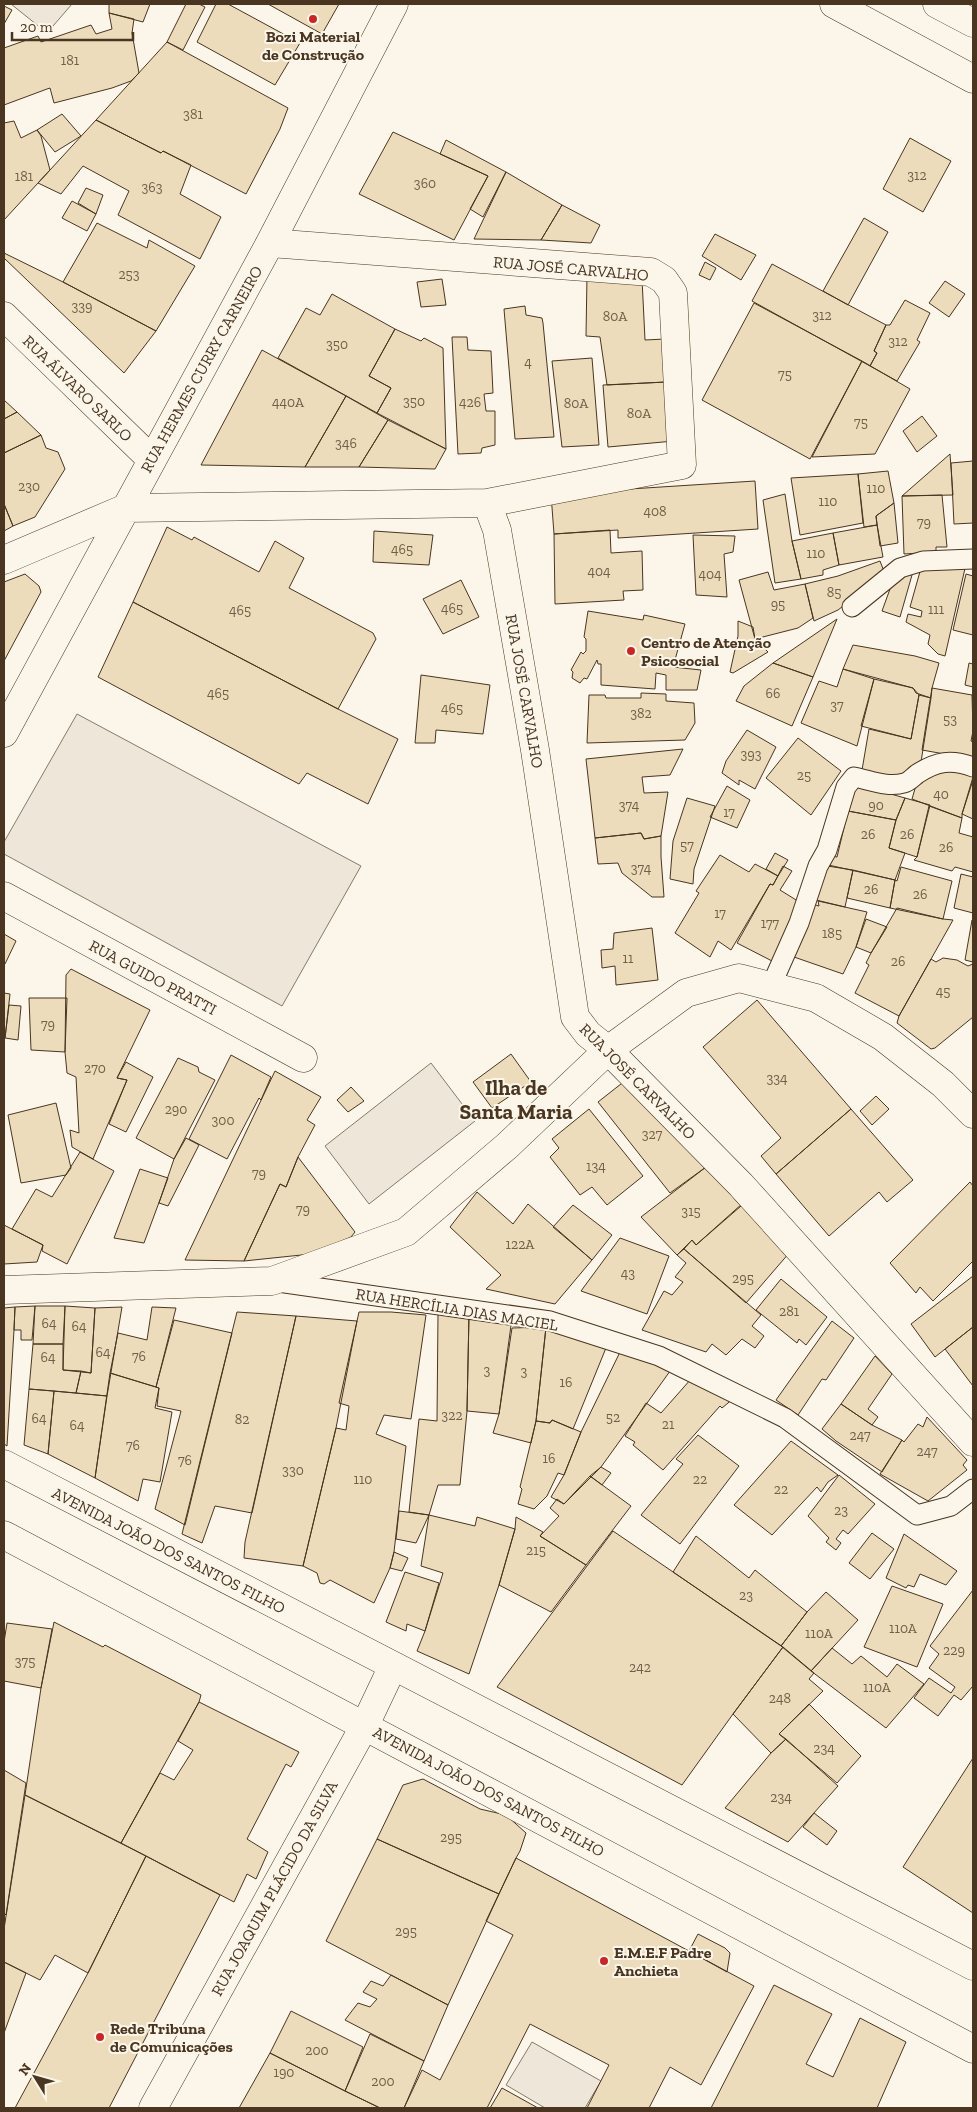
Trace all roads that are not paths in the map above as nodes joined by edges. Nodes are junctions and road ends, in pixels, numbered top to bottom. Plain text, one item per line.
1 (394, 4) edge
2 (834, 4) edge
3 (937, 4) edge
4 (973, 23) edge
5 (973, 79) edge
6 (270, 243) junction
7 (4, 316) edge
8 (151, 459) junction
9 (487, 503) junction
10 (126, 508) junction
11 (973, 559) edge
12 (4, 560) edge
13 (852, 607) dead end
14 (4, 733) edge
15 (973, 767) edge
16 (4, 896) edge
17 (770, 986) junction
18 (608, 1050) junction
19 (303, 1058) dead end
20 (973, 1114) edge
21 (272, 1281) junction
22 (4, 1290) edge
23 (973, 1442) edge
24 (4, 1464) edge
25 (973, 1489) edge
26 (4, 1535) edge
27 (393, 1666) junction
28 (365, 1725) junction
29 (973, 1966) edge
30 (973, 2049) edge
31 (153, 2108) edge

1 - 6 street, RUA HERMES CURRY CARNEIRO
2 - 5 street
3 - 4 street
6 - 8 street, RUA HERMES CURRY CARNEIRO
6 - 9 street, RUA JOSÉ CARVALHO
7 - 8 street, RUA ÁLVARO SARLO
8 - 10 street, RUA HERMES CURRY CARNEIRO
9 - 10 street, RUA JOSÉ CARVALHO
9 - 18 street, RUA JOSÉ CARVALHO
10 - 12 street
10 - 14 street, RUA HERMES CURRY CARNEIRO
11 - 13 lane
15 - 17 lane
16 - 19 street, RUA GUIDO PRATTI
17 - 18 street
17 - 20 street
18 - 21 street
18 - 23 street, RUA JOSÉ CARVALHO
21 - 22 street, RUA HERCÍLIA DIAS MACIEL
21 - 25 lane, RUA HERCÍLIA DIAS MACIEL
24 - 27 street, AVENIDA JOÃO DOS SANTOS FILHO
26 - 28 street, AVENIDA JOÃO DOS SANTOS FILHO
27 - 28 street, RUA JOAQUIM PLÁCIDO DA SILVA
27 - 29 street, AVENIDA JOÃO DOS SANTOS FILHO
28 - 30 street, AVENIDA JOÃO DOS SANTOS FILHO
28 - 31 street, RUA JOAQUIM PLÁCIDO DA SILVA

